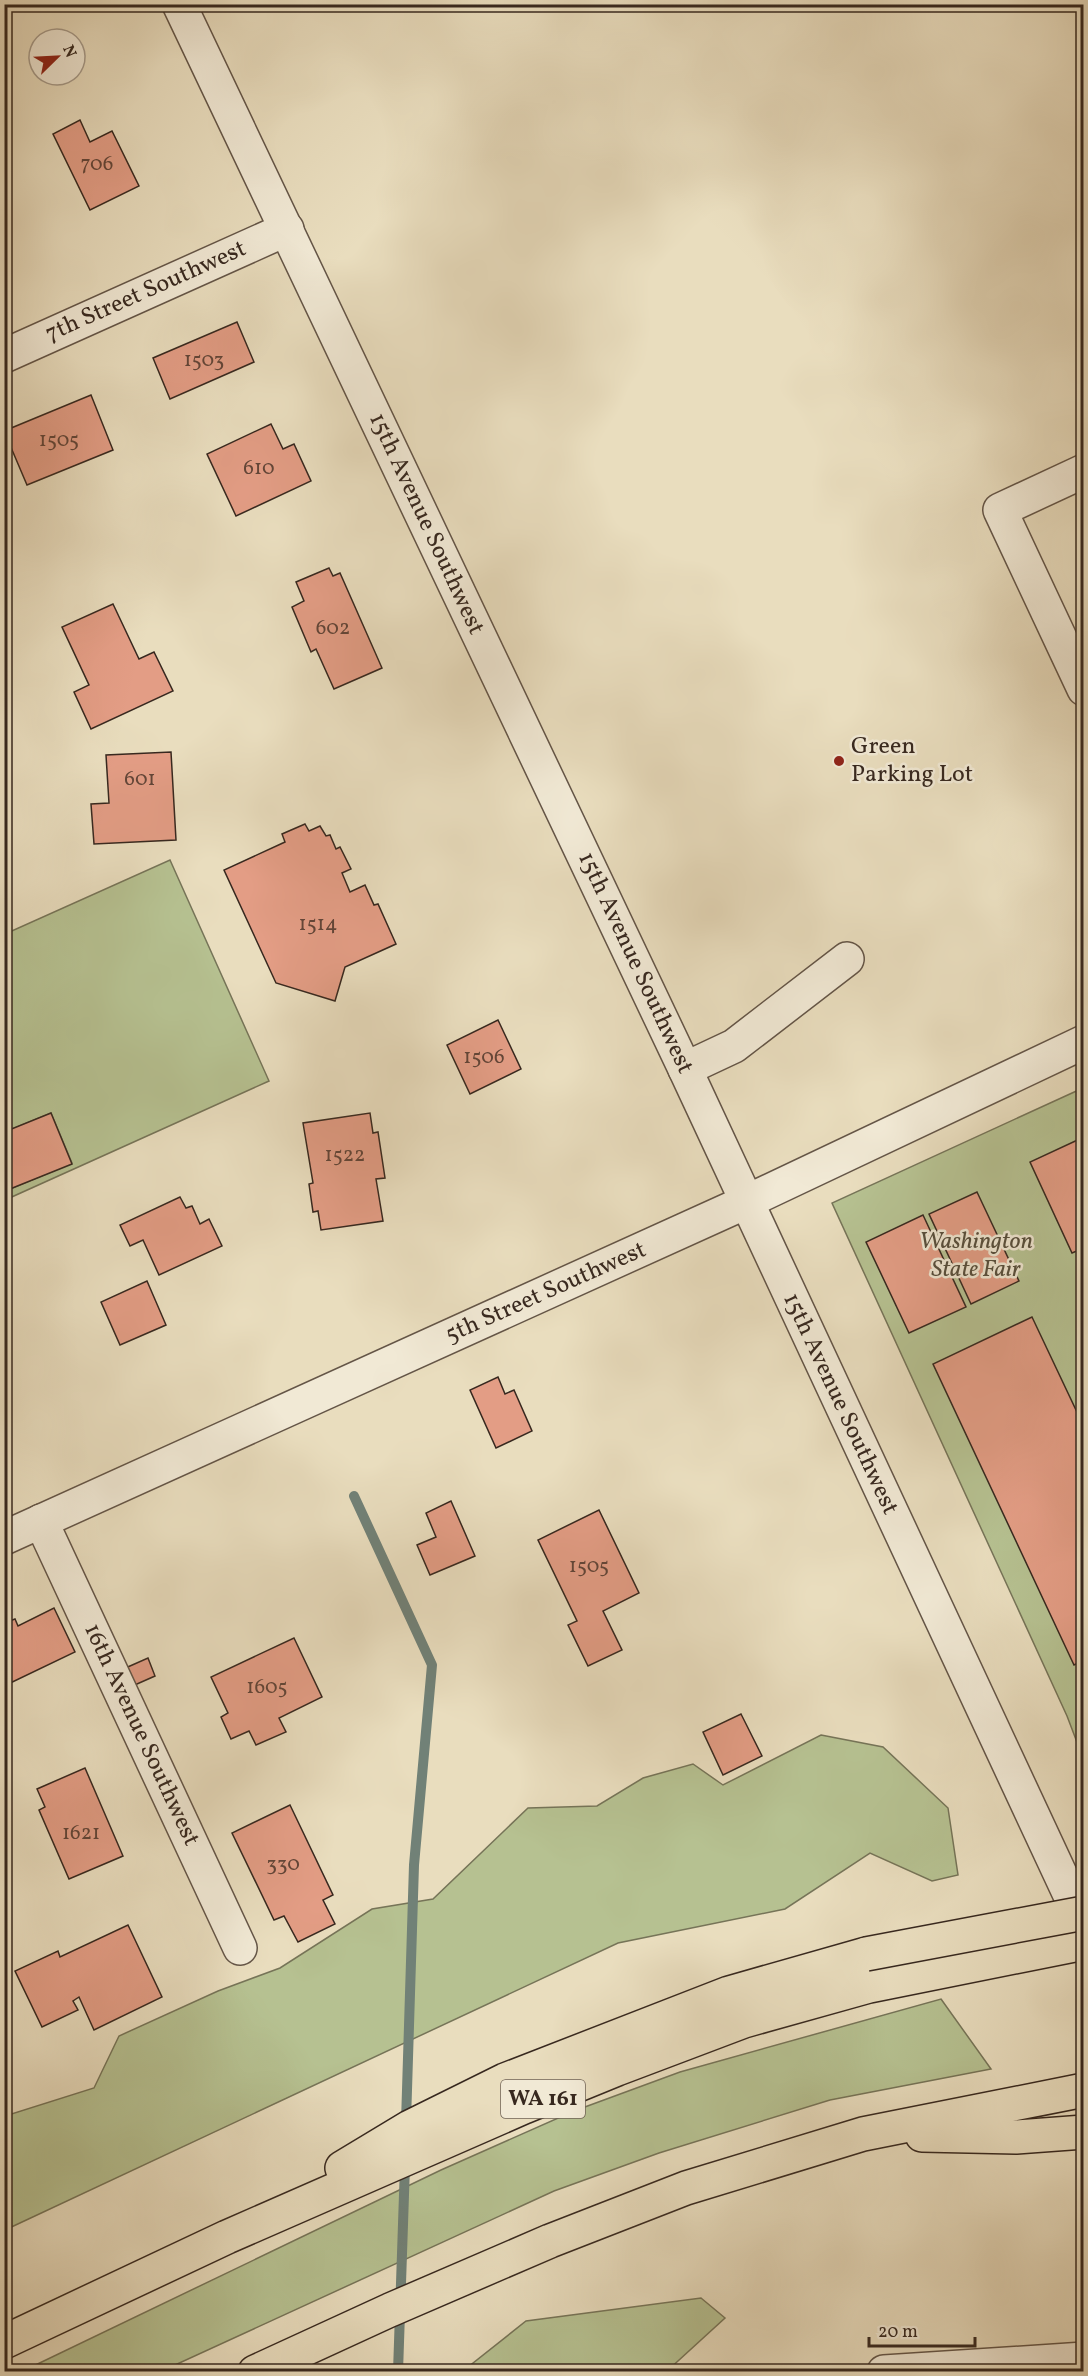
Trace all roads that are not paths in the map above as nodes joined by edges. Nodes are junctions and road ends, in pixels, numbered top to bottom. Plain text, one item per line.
1 (179, 4) edge
2 (287, 229) junction
3 (4, 356) edge
4 (1083, 471) edge
5 (1083, 689) edge
6 (848, 959) dead end
7 (1083, 1041) edge
8 (685, 1070) junction
9 (746, 1202) junction
10 (41, 1521) junction
11 (4, 1538) edge
12 (1083, 1913) edge
13 (1083, 1926) edge
14 (1083, 1943) edge
15 (240, 1948) dead end
16 (1083, 2090) edge
17 (1083, 2132) edge
18 (863, 2134) junction
19 (227, 2237) junction
20 (4, 2342) edge
21 (1083, 2359) edge
22 (255, 2372) edge
23 (884, 2372) edge

1 - 2 street, 15th Avenue Southwest
2 - 3 street, 7th Street Southwest
2 - 8 street, 15th Avenue Southwest
4 - 5 street
6 - 8 street
7 - 9 street, 5th Street Southwest
8 - 9 street, 15th Avenue Southwest
9 - 10 street, 5th Street Southwest
9 - 13 street, 15th Avenue Southwest
10 - 11 street, 5th Street Southwest
10 - 15 street, 16th Avenue Southwest
12 - 19 highway, bridge
14 - 19 highway, WA 161
16 - 18 highway
17 - 18 highway
18 - 22 highway
19 - 20 highway, WA 161
21 - 23 street

